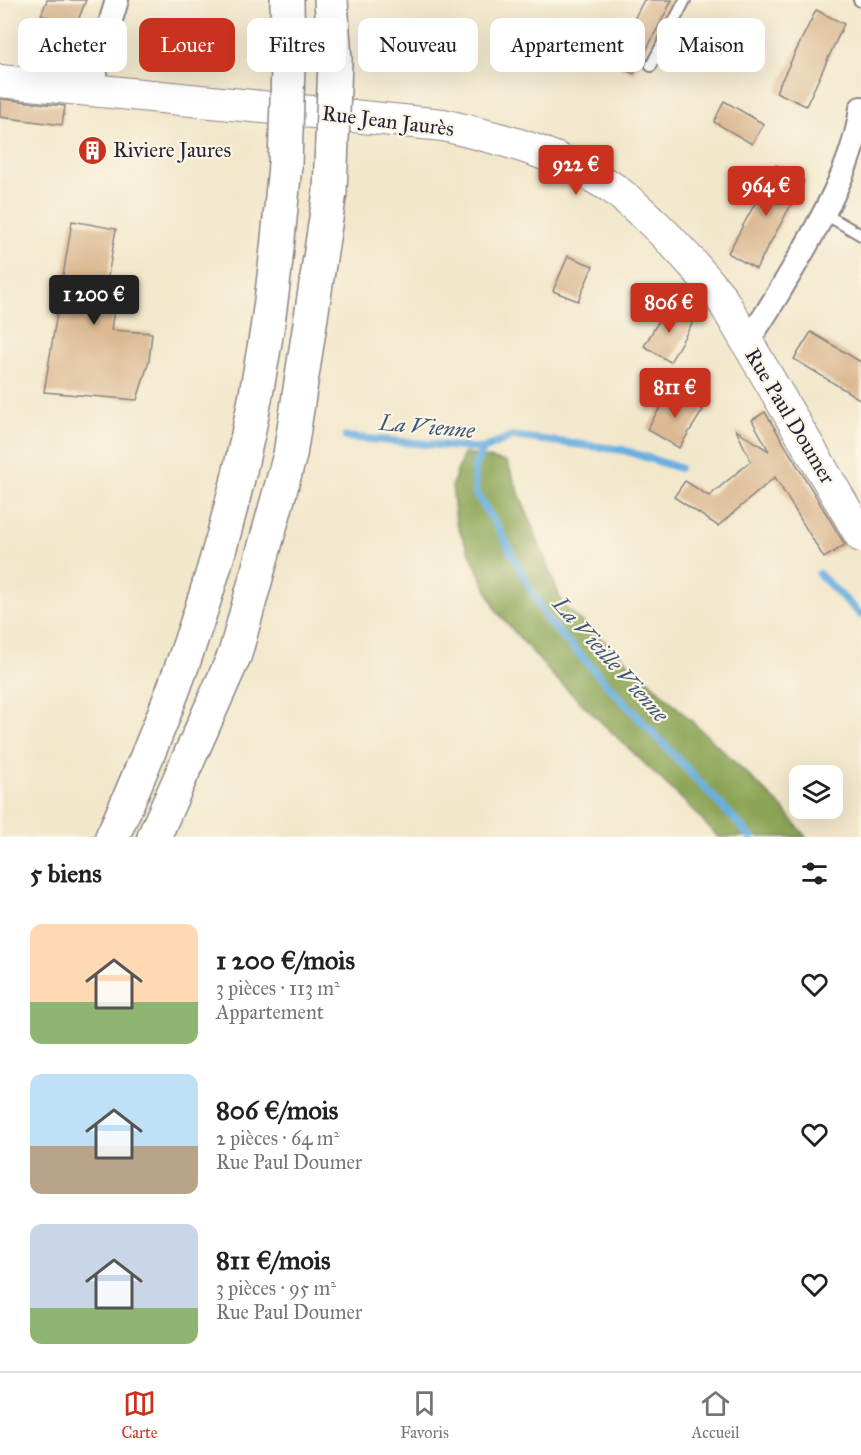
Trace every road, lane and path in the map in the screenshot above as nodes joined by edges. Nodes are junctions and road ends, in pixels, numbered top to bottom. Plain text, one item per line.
1 (117, 0) edge
2 (287, 0) edge
3 (331, 0) edge
4 (685, 0) edge
5 (651, 66) dead end
6 (0, 81) edge
7 (90, 90) junction
8 (861, 108) edge
9 (825, 214) junction
10 (861, 235) edge
11 (720, 296) joint
12 (747, 342) junction
13 (861, 536) edge
14 (112, 837) edge
15 (154, 837) edge

1 - 7 street
2 - 14 highway, bridge
3 - 15 highway, bridge
4 - 5 lane
6 - 7 street, Rue Jean Jaurès
7 - 11 street, Rue Jean Jaurès
8 - 9 street
9 - 10 lane
9 - 12 street
11 - 12 street, Rue Paul Doumer
12 - 13 street, Rue Paul Doumer

